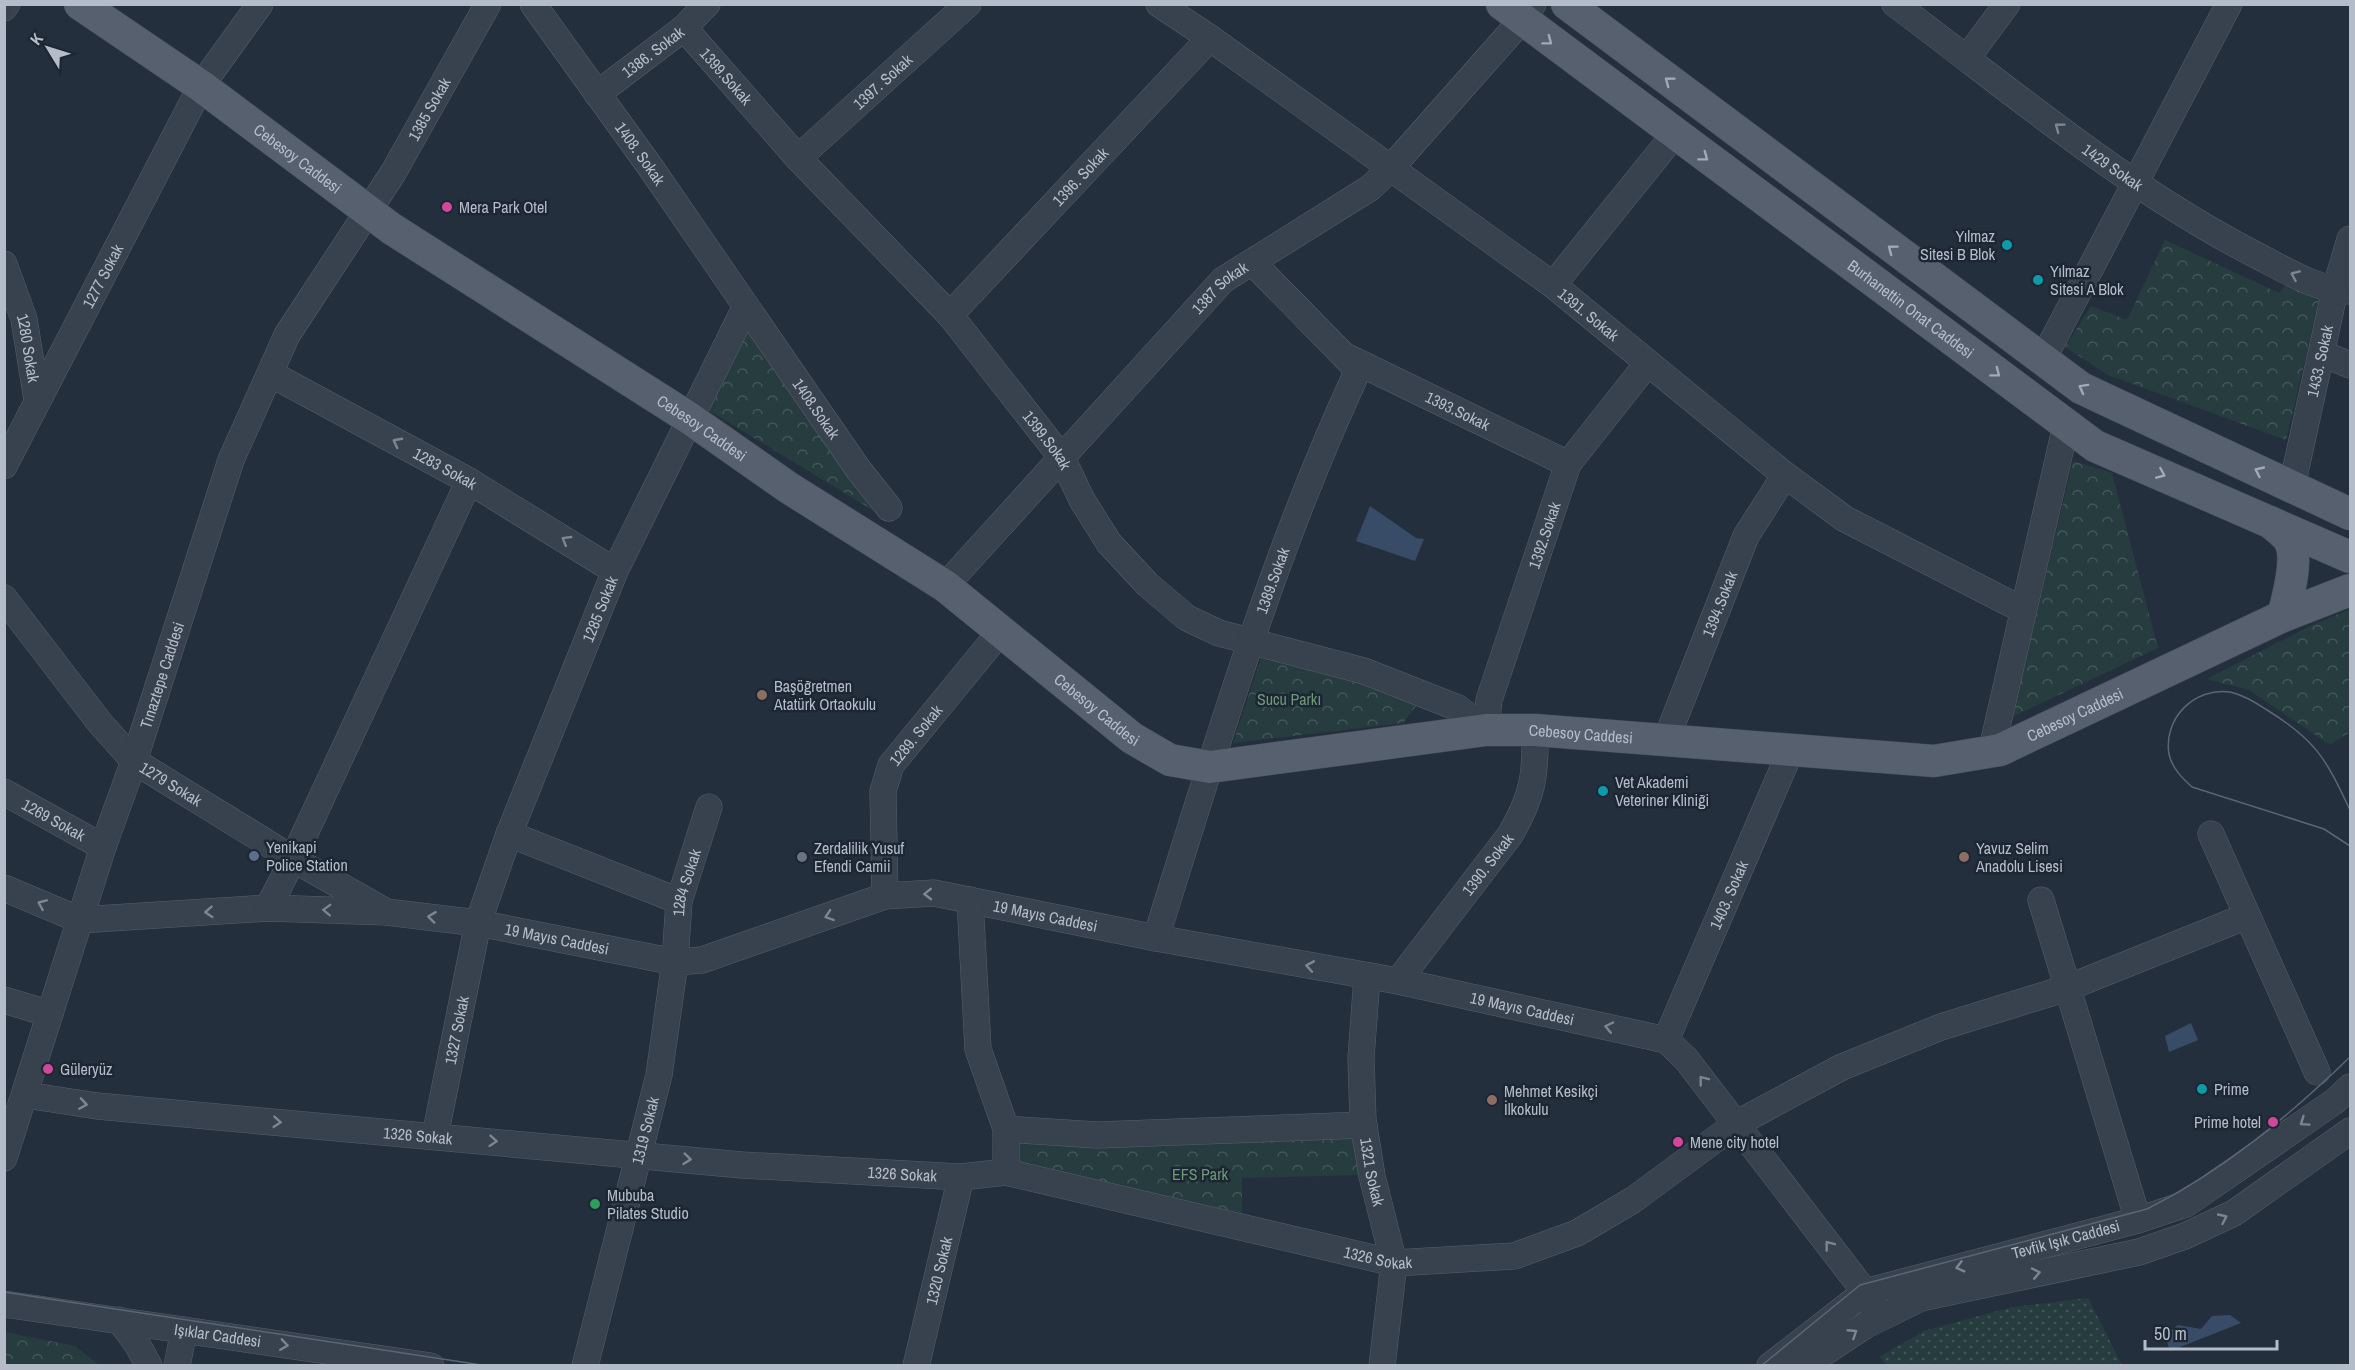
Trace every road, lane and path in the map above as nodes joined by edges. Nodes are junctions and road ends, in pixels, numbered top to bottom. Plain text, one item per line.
1 (7, 4) edge
2 (80, 4) edge
3 (260, 4) edge
4 (488, 4) edge
5 (533, 4) edge
6 (707, 4) edge
7 (968, 4) edge
8 (1159, 4) edge
9 (1567, 4) edge
10 (1895, 4) edge
11 (2007, 4) edge
12 (2229, 4) edge
13 (4, 8) edge
14 (1519, 10) edge
15 (684, 28) junction
16 (1210, 38) junction
17 (1967, 58) junction
18 (201, 86) junction
19 (597, 94) junction
20 (1674, 135) junction
21 (798, 158) junction
22 (1390, 169) junction
23 (2136, 184) junction
24 (368, 213) junction
25 (2350, 239) edge
26 (1253, 263) junction
27 (4, 264) edge
28 (1553, 285) junction
29 (2343, 291) edge
30 (745, 308) junction
31 (950, 315) junction
32 (2323, 354) junction
33 (1347, 357) junction
34 (2042, 361) junction
35 (1647, 364) junction
36 (2350, 365) edge
37 (271, 374) junction
38 (37, 400) junction
39 (689, 418) junction
40 (2066, 425) junction
41 (1062, 458) junction
42 (1568, 464) junction
43 (4, 466) edge
44 (1785, 475) junction
45 (469, 481) junction
46 (2292, 486) junction
47 (888, 508) dead end
48 (2350, 514) edge
49 (2268, 520) junction
50 (2344, 549) edge
51 (615, 570) junction
52 (945, 586) junction
53 (2350, 590) edge
54 (4, 598) edge
55 (2023, 610) junction
56 (2283, 616) junction
57 (1001, 631) junction
58 (1251, 643) junction
59 (1486, 730) junction
60 (1535, 730) junction
61 (1666, 740) junction
62 (1791, 750) junction
63 (2000, 750) junction
64 (134, 761) junction
65 (1210, 767) junction
66 (4, 792) edge
67 (709, 807) dead end
68 (509, 834) junction
69 (2211, 834) dead end
70 (103, 847) junction
71 (293, 859) junction
72 (4, 888) edge
73 (885, 896) junction
74 (970, 900) junction
75 (2041, 900) dead end
76 (679, 901) junction
77 (268, 908) junction
78 (386, 912) junction
79 (2247, 916) junction
80 (80, 920) junction
81 (478, 923) junction
82 (1156, 938) junction
83 (675, 962) junction
84 (1367, 977) junction
85 (1398, 981) junction
86 (2067, 988) junction
87 (4, 1000) edge
88 (50, 1014) junction
89 (1666, 1040) junction
90 (2317, 1072) dead end
91 (2350, 1087) edge
92 (26, 1095) junction
93 (1736, 1124) junction
94 (1364, 1125) junction
95 (1006, 1129) junction
96 (2350, 1131) edge
97 (435, 1136) junction
98 (6, 1151) edge
99 (637, 1154) junction
100 (1006, 1172) junction
101 (960, 1177) junction
102 (2138, 1220) junction
103 (1394, 1263) junction
104 (1865, 1292) junction
105 (10, 1306) edge
106 (1880, 1317) junction
107 (119, 1320) junction
108 (184, 1330) junction
109 (149, 1365) edge
110 (177, 1365) edge
111 (431, 1365) edge
112 (585, 1365) edge
113 (916, 1365) edge
114 (1382, 1365) edge
115 (1770, 1365) edge
116 (1804, 1365) edge

1 - 13 street
2 - 18 main road, Cebesoy Caddesi
3 - 18 street, 1277 Sokak
4 - 24 street, 1385 Sokak
5 - 19 street, 1408. Sokak
6 - 15 street, 1386. Sokak
7 - 21 street, 1397. Sokak
8 - 16 street, 1391. Sokak
34 -> 9 main road
10 - 17 street, 1429 Sokak
11 - 17 street
12 - 23 street
14 -> 20 main road, Burhanettin Onat Caddesi
14 - 22 street, 1387 Sokak
15 - 19 street, 1386. Sokak
15 - 21 street, 1399.Sokak
16 - 22 street, 1391. Sokak
16 - 31 street, 1396. Sokak
23 -> 17 street, 1429 Sokak
18 - 24 main road, Cebesoy Caddesi
18 - 38 street, 1277 Sokak
19 - 30 street, 1408. Sokak
20 - 28 street
20 -> 40 main road, Burhanettin Onat Caddesi
21 - 31 street, 1399.Sokak
22 - 26 street, 1387 Sokak
22 - 28 street, 1391. Sokak
29 -> 23 street, 1429 Sokak
23 - 34 street
24 - 37 street, Tınaztepe Caddesi
24 - 39 main road, Cebesoy Caddesi
25 - 29 street, 1433. Sokak
26 - 33 street
26 - 41 street, 1387 Sokak
27 - 38 street, 1280 Sokak
28 - 35 street, 1391. Sokak
29 - 32 street, 1433. Sokak
30 - 39 street, 1285 Sokak
30 - 47 street, 1408.Sokak
31 - 41 street, 1399.Sokak
32 - 36 street
32 - 46 street, 1433. Sokak
33 - 42 street, 1393.Sokak
33 - 58 street, 1389.Sokak
46 -> 34 main road
35 - 42 street, 1392.Sokak
35 - 44 street, 1391. Sokak
45 -> 37 street, 1283 Sokak
37 - 64 street, Tınaztepe Caddesi
38 - 43 street, 1277 Sokak
39 - 51 street, 1285 Sokak
39 - 52 main road, Cebesoy Caddesi
40 -> 49 main road, Burhanettin Onat Caddesi
40 - 55 street
41 - 52 street, 1387 Sokak
41 - 58 street, 1399.Sokak
42 - 59 street, 1392.Sokak
44 - 55 street, 1391. Sokak
44 - 61 street, 1394.Sokak
51 -> 45 street, 1283 Sokak
45 - 71 street
46 - 48 main road
49 - 50 main road, Burhanettin Onat Caddesi
49 - 56 main road
50 - 56 main road
51 - 68 street, 1285 Sokak
52 - 57 main road, Cebesoy Caddesi
53 - 56 main road, Cebesoy Caddesi
54 - 64 street, 1279 Sokak
55 - 63 street
56 - 63 main road, Cebesoy Caddesi
57 - 65 main road, Cebesoy Caddesi
57 - 73 street, 1289. Sokak
58 - 59 street, 1399.Sokak
58 - 65 street, 1389.Sokak
59 - 60 main road, Cebesoy Caddesi
59 - 65 main road, Cebesoy Caddesi
60 - 61 main road, Cebesoy Caddesi
60 - 85 street, 1390. Sokak
61 - 62 main road, Cebesoy Caddesi
62 - 63 main road, Cebesoy Caddesi
62 - 89 street, 1403. Sokak
64 - 70 street, Tınaztepe Caddesi
64 - 71 street, 1279 Sokak
65 - 82 street, 1389.Sokak
66 - 70 street, 1269 Sokak
67 - 76 street, 1284 Sokak
68 - 76 street
68 - 81 street, 1285 Sokak
69 - 79 street
70 - 80 street, Tınaztepe Caddesi
71 - 77 street
71 - 78 street, 1279 Sokak
80 -> 72 street
74 -> 73 street, 19 Mayıs Caddesi
73 -> 83 street, 19 Mayıs Caddesi
74 - 82 street, 19 Mayıs Caddesi
74 - 95 street
75 - 86 street
76 - 83 street, 1284 Sokak
78 -> 77 street, 19 Mayıs Caddesi
77 -> 80 street, 19 Mayıs Caddesi
81 -> 78 street, 19 Mayıs Caddesi
79 - 86 street, 1326 Sokak
79 - 90 street
80 - 88 street, Tınaztepe Caddesi
81 - 83 street, 19 Mayıs Caddesi
81 - 97 street, 1327 Sokak
84 -> 82 street, 19 Mayıs Caddesi
83 - 99 street, 1319 Sokak
84 - 85 street, 19 Mayıs Caddesi
84 - 94 street, 1321 Sokak
89 -> 85 street, 19 Mayıs Caddesi
86 - 93 street, 1326 Sokak
86 - 102 street
87 - 88 street
88 - 92 street, Tınaztepe Caddesi
93 -> 89 street
91 -> 102 street, Tevfik Işık Caddesi
92 -> 97 street, 1326 Sokak
92 - 98 street, Tınaztepe Caddesi
93 - 103 street, 1326 Sokak
104 -> 93 street
94 - 95 street
94 - 103 street, 1321 Sokak
95 - 100 street
106 -> 96 street, Tevfik Işık Caddesi
97 -> 99 street, 1326 Sokak
99 -> 101 street, 1326 Sokak
99 - 112 street, 1319 Sokak
100 - 101 street, 1326 Sokak
100 - 103 street, 1326 Sokak
101 - 113 street, 1320 Sokak
102 -> 104 street, Tevfik Işık Caddesi
103 - 114 street, 1321 Sokak
104 - 106 street
104 - 115 street, Tevfik Işık Caddesi
105 - 107 street, Işıklar Caddesi
116 -> 106 street, Tevfik Işık Caddesi
107 - 108 street, Işıklar Caddesi
107 - 109 street
108 - 110 street
108 -> 111 street, Işıklar Caddesi

